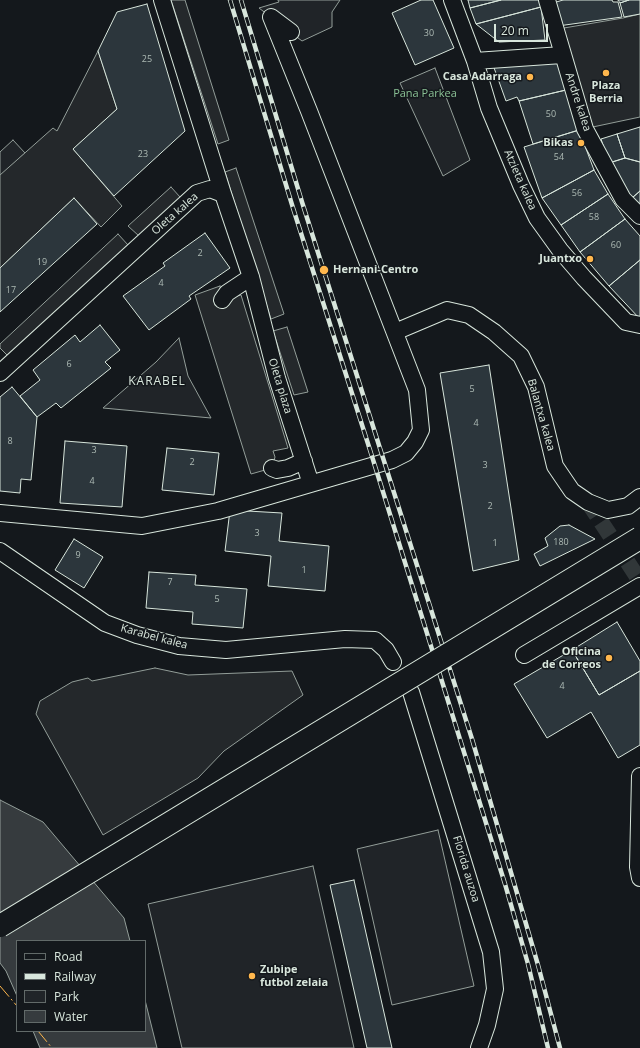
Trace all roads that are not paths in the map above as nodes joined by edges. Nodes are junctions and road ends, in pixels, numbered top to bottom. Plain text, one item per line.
1 (162, 0) edge
2 (452, 0) edge
3 (547, 0) edge
4 (292, 32) dead end
5 (562, 55) junction
6 (475, 61) junction
7 (223, 194) junction
8 (640, 216) edge
9 (251, 277) junction
10 (222, 300) dead end
11 (640, 325) edge
12 (395, 332) junction
13 (0, 373) edge
14 (304, 461) junction
15 (272, 468) dead end
16 (311, 484) junction
17 (640, 497) edge
18 (0, 513) edge
19 (640, 538) edge
20 (0, 551) edge
21 (640, 586) edge
22 (524, 655) dead end
23 (393, 662) dead end
24 (411, 692) dead end
25 (640, 776) edge
26 (640, 878) edge
27 (0, 926) edge
28 (478, 1048) edge

1 - 7 street
2 - 6 street, Atzieta kalea
3 - 5 street, Andre kalea
4 - 12 street
5 - 6 street
5 - 8 street, Andre kalea
6 - 11 street, Atzieta kalea
7 - 9 street, Oleta plaza
7 - 13 street, Oleta kalea
9 - 10 street
9 - 14 street, Oleta plaza
12 - 16 street
12 - 17 street, Balantxa kalea
14 - 15 street
14 - 16 street
16 - 18 street
19 - 27 main road, bridge
20 - 23 street, Karabel kalea
21 - 22 street
24 - 28 street, Florida auzoa
25 - 26 street

